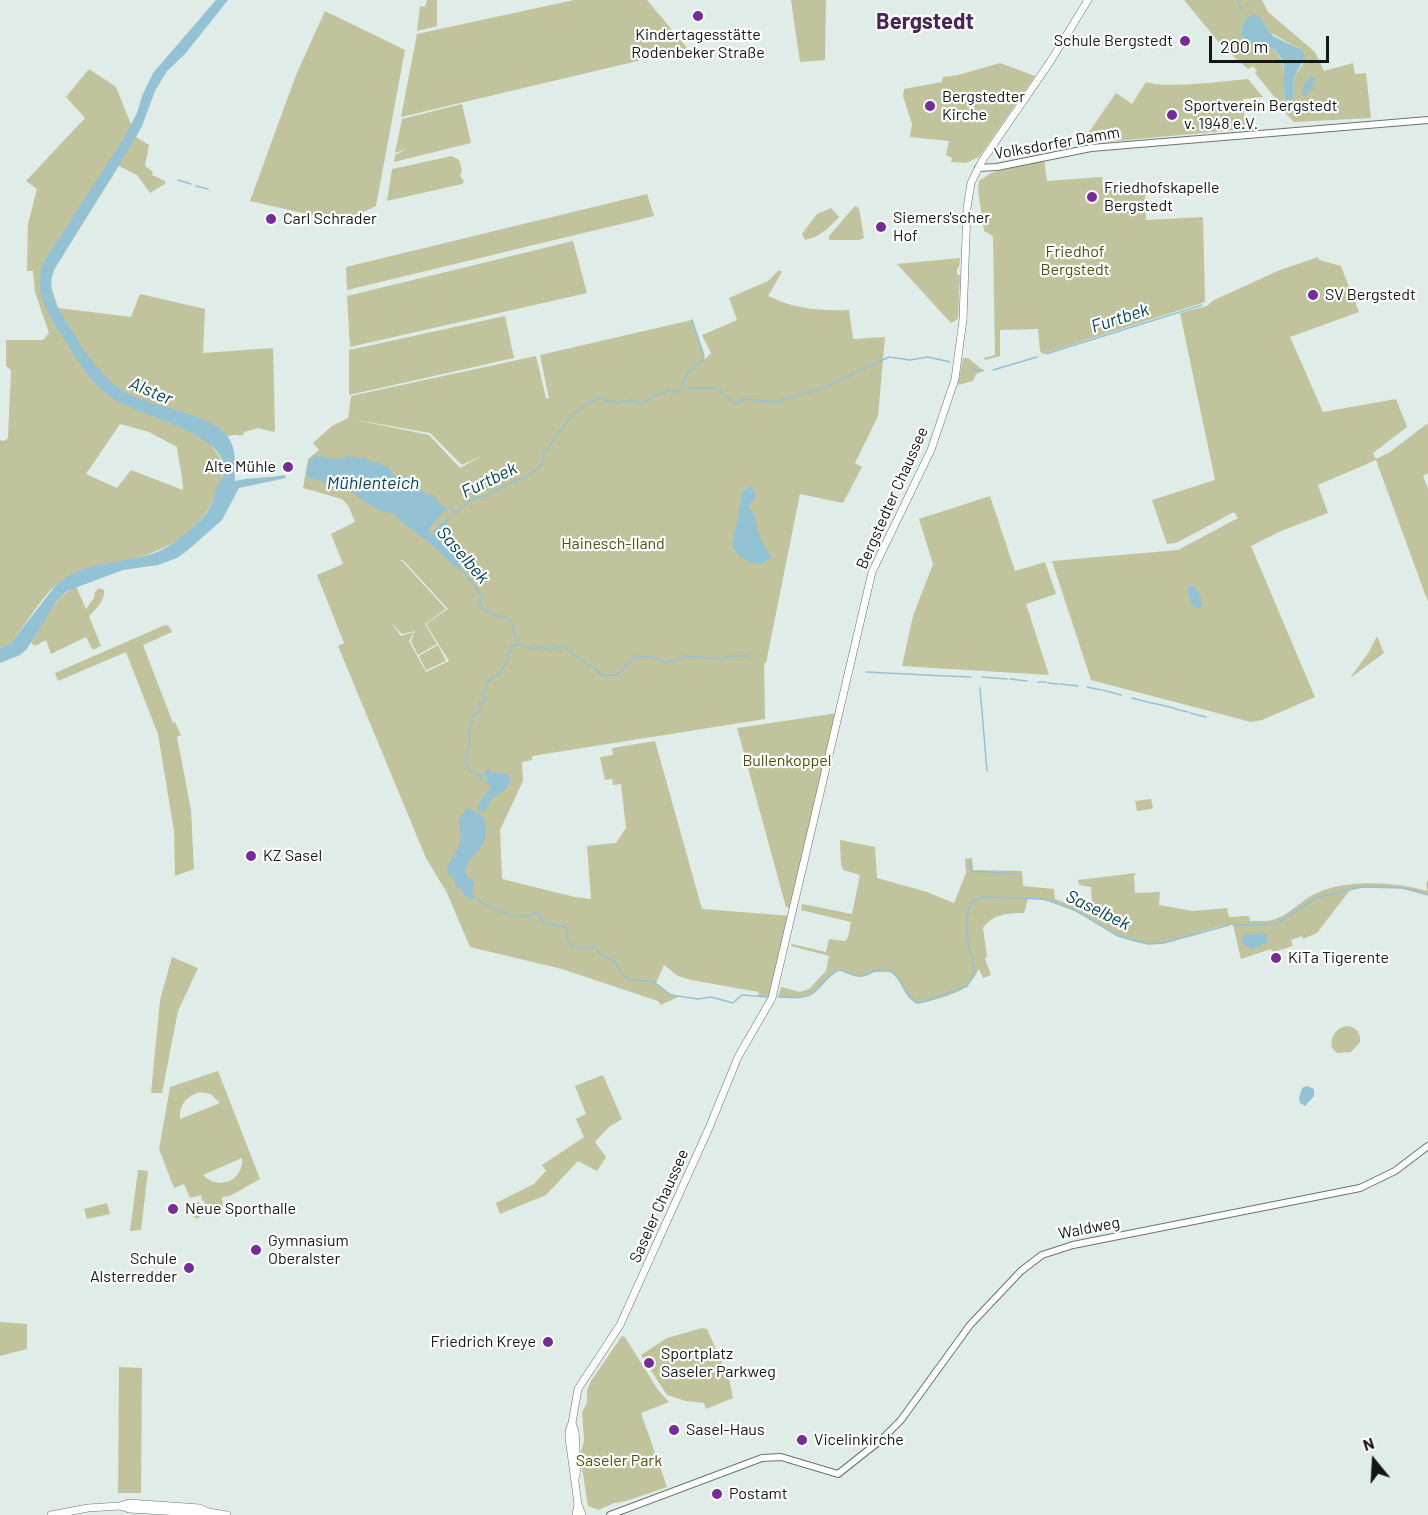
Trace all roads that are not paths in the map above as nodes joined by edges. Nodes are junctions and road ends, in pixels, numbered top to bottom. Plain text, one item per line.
1 (1088, 0) edge
2 (1428, 120) edge
3 (988, 153) junction
4 (997, 167) junction
5 (978, 168) junction
6 (772, 998) joint
7 (1428, 1146) edge
8 (120, 1506) junction
9 (208, 1512) junction
10 (581, 1514) edge
11 (614, 1514) edge
12 (51, 1515) edge
13 (226, 1515) edge

1 - 3 main road, Bergstedter Chaussee
2 - 4 main road, Volksdorfer Damm
3 - 4 main road
3 - 5 main road, Bergstedter Chaussee
4 - 5 main road, Volksdorfer Damm
5 - 6 main road, Bergstedter Chaussee
6 - 10 main road, Saseler Chaussee
7 - 11 main road, Waldweg
8 - 9 main road
8 - 9 main road
8 - 12 main road
9 - 13 main road

